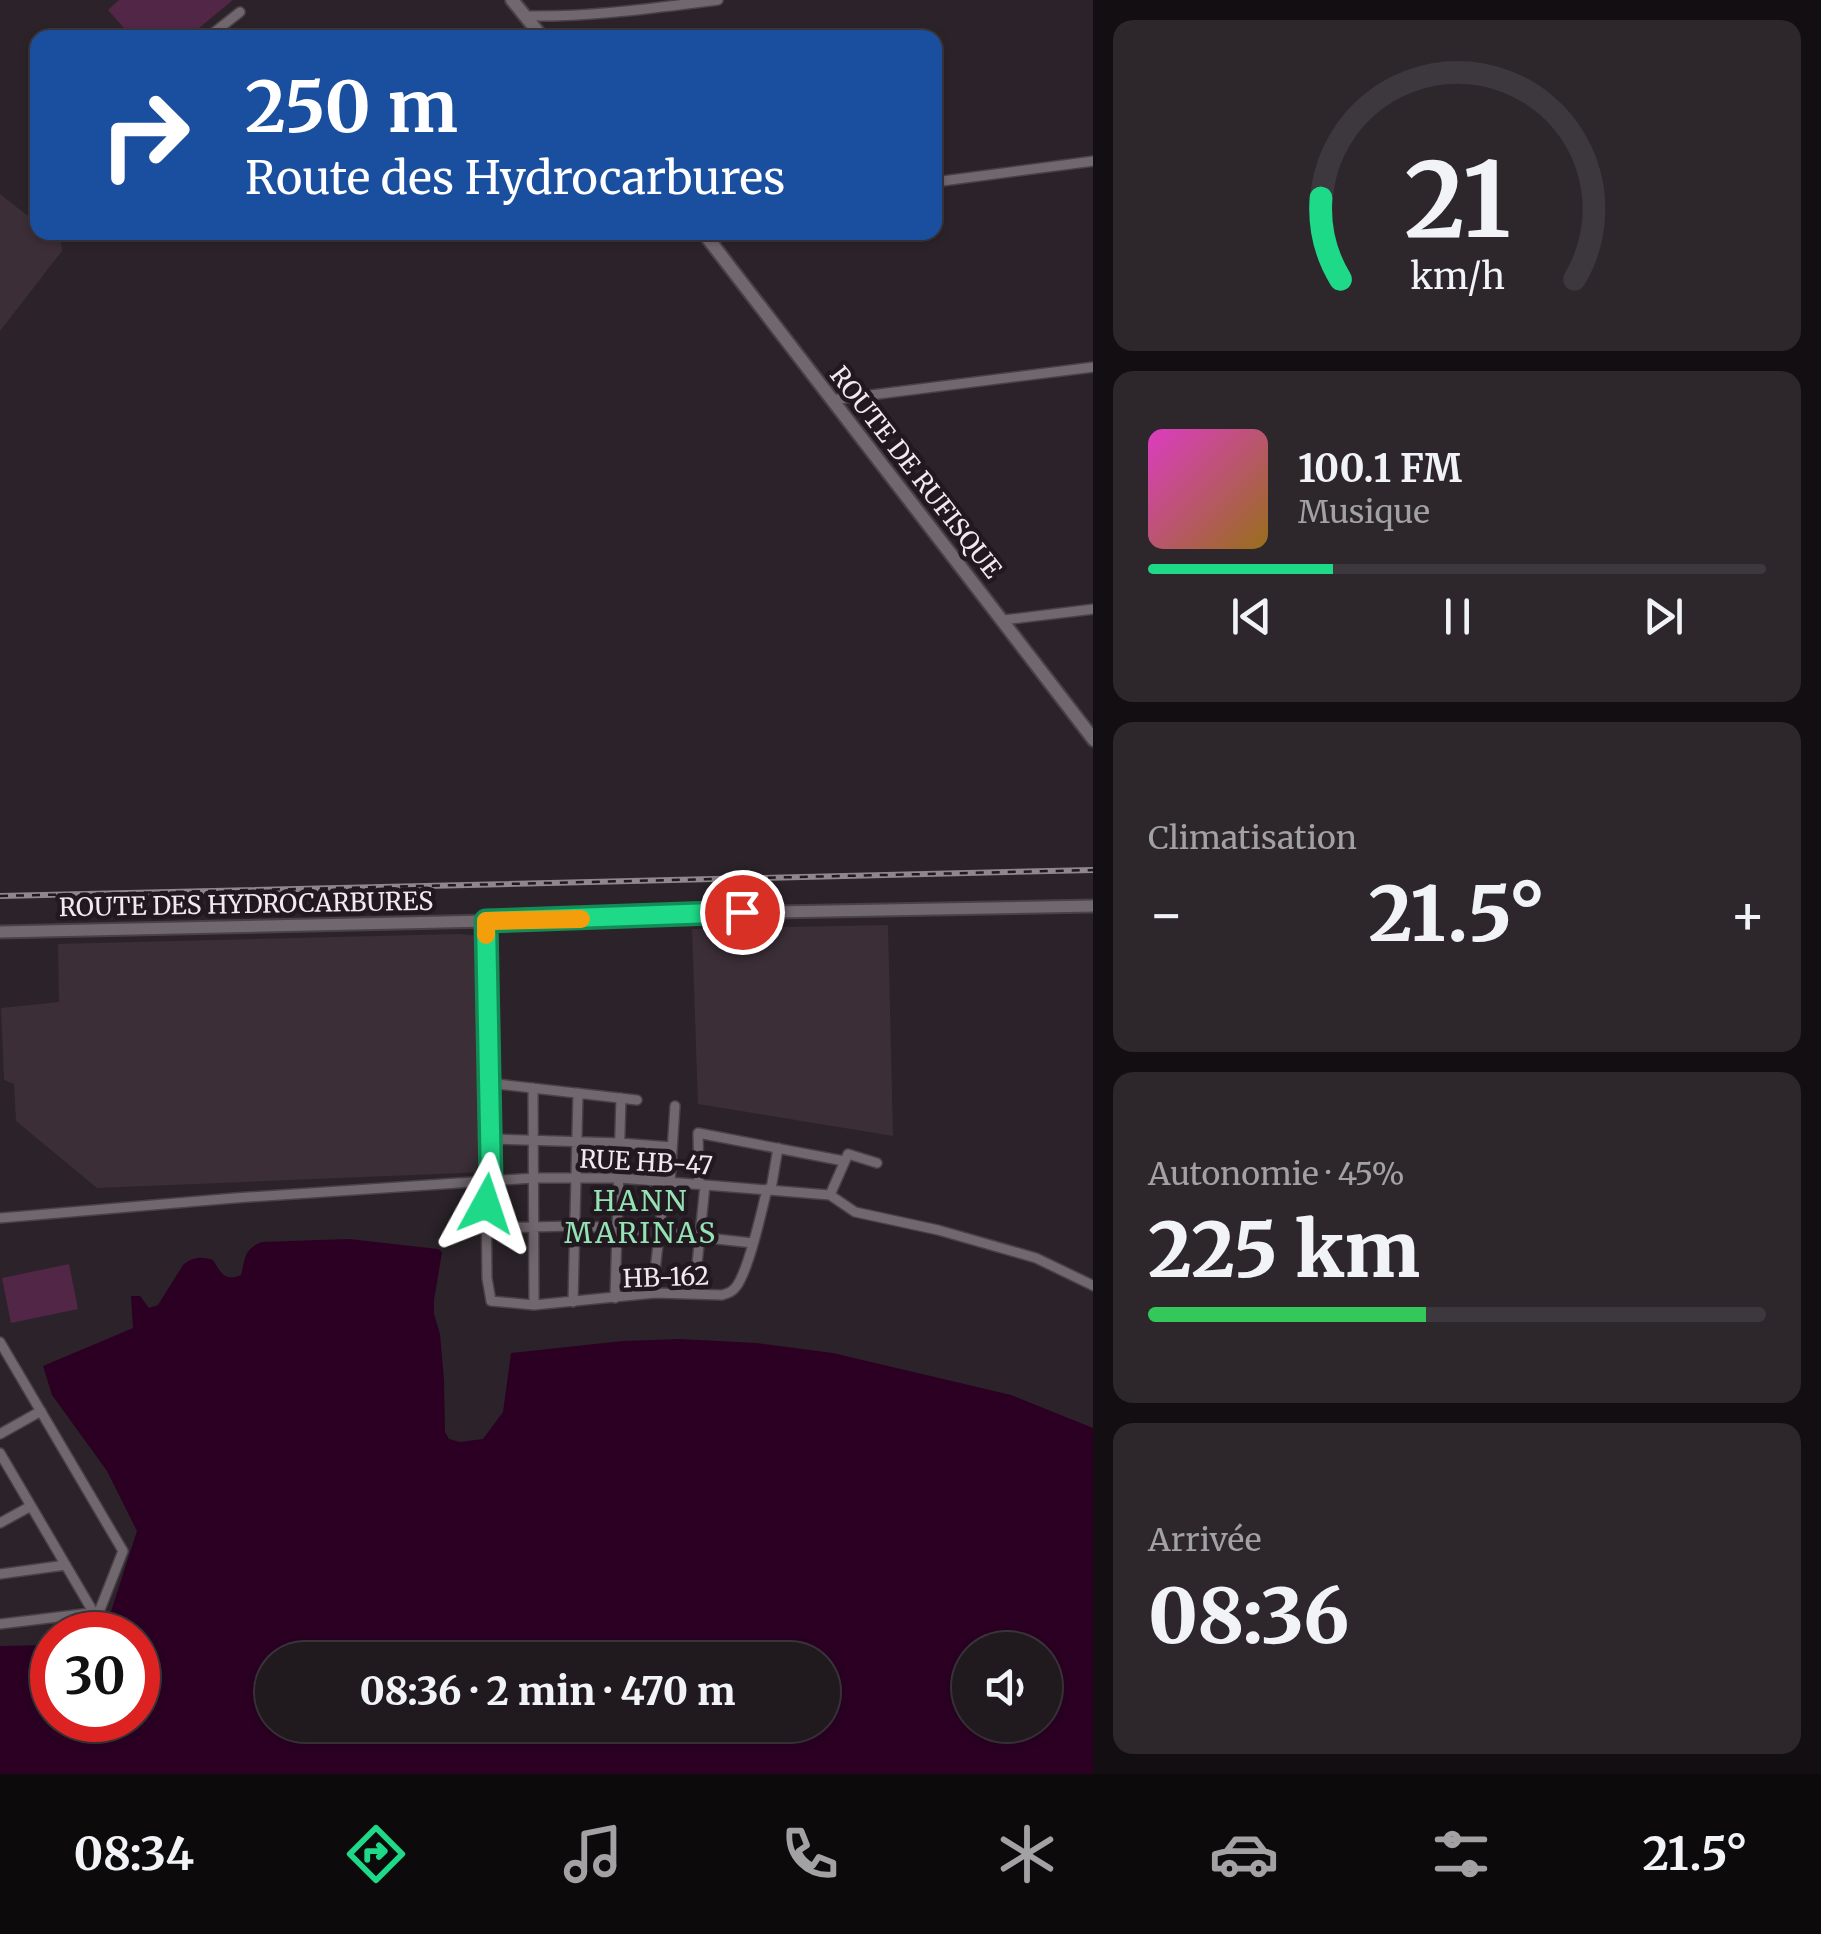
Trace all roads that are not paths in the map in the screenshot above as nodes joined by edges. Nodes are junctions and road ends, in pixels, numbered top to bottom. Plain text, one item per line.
1 (512, 0) edge
2 (718, 0) edge
3 (240, 12) dead end
4 (526, 16) junction
5 (217, 30) edge
6 (537, 30) edge
7 (1093, 161) edge
8 (942, 181) edge
9 (709, 240) edge
10 (1093, 368) edge
11 (832, 400) junction
12 (1093, 609) edge
13 (1003, 620) junction
14 (1093, 739) edge
15 (1093, 906) edge
16 (486, 921) junction
17 (0, 932) edge
18 (489, 1083) junction
19 (534, 1088) junction
20 (578, 1093) junction
21 (621, 1098) junction
22 (637, 1100) dead end
23 (674, 1106) dead end
24 (490, 1139) junction
25 (534, 1140) junction
26 (576, 1142) junction
27 (620, 1142) junction
28 (672, 1147) junction
29 (778, 1148) junction
30 (846, 1157) junction
31 (876, 1163) dead end
32 (534, 1178) junction
33 (576, 1178) junction
34 (618, 1178) junction
35 (489, 1180) junction
36 (668, 1182) junction
37 (702, 1184) junction
38 (769, 1189) junction
39 (830, 1195) junction
40 (0, 1218) edge
41 (575, 1226) junction
42 (534, 1227) junction
43 (487, 1228) junction
44 (617, 1228) junction
45 (658, 1231) junction
46 (700, 1236) junction
47 (753, 1244) junction
48 (1093, 1286) edge
49 (655, 1293) junction
50 (694, 1294) junction
51 (615, 1298) junction
52 (573, 1302) junction
53 (534, 1305) junction
54 (0, 1342) edge
55 (41, 1411) junction
56 (0, 1434) edge
57 (1, 1456) edge
58 (31, 1506) junction
59 (0, 1523) edge
60 (66, 1564) junction
61 (0, 1574) edge
62 (93, 1612) edge
63 (98, 1612) edge
64 (30, 1621) edge
65 (0, 1624) edge

1 - 4 main road
2 - 4 street
3 - 5 street
4 - 6 main road
7 - 8 street
9 - 11 main road, ROUTE DE RUFISQUE
10 - 11 street
11 - 13 main road, ROUTE DE RUFISQUE
12 - 13 street
13 - 14 main road, ROUTE DE RUFISQUE
15 - 16 street, ROUTE DES HYDROCARBURES
16 - 17 street, ROUTE DES HYDROCARBURES
16 - 18 street
18 - 19 street
18 - 24 street
19 - 20 street
19 - 25 street
20 - 21 street
20 - 26 street
21 - 22 street
21 - 27 street
23 - 28 street
24 - 25 street
24 - 35 street
25 - 26 street
25 - 32 street
26 - 27 street
26 - 33 street
27 - 28 street
27 - 34 street
28 - 36 street
29 - 30 street
29 - 37 street
29 - 38 street, HB-162
30 - 31 street
30 - 39 street
32 - 33 street, RUE HB-47
32 - 35 street, RUE HB-47
32 - 42 street
33 - 34 street, RUE HB-47
33 - 41 street
34 - 36 street, RUE HB-47
34 - 44 street
35 - 40 street, RUE HB-47
35 - 43 street
36 - 37 street, RUE HB-47
36 - 45 street
37 - 38 street, RUE HB-47
37 - 46 street
38 - 39 street, RUE HB-47
38 - 47 street, HB-162
39 - 48 street, RUE HB-47
41 - 42 street
41 - 44 street
41 - 52 street
42 - 43 street
42 - 53 street
43 - 53 street, HB-162
44 - 45 street
44 - 51 street
45 - 46 street
45 - 49 street
46 - 47 street
46 - 50 street
47 - 50 street, HB-162
49 - 50 street, HB-162
49 - 51 street, HB-162
51 - 52 street, HB-162
52 - 53 street, HB-162
54 - 55 street
55 - 56 street
55 - 63 street
57 - 58 street
58 - 59 street
58 - 60 street
60 - 61 street
60 - 62 street
64 - 65 street

